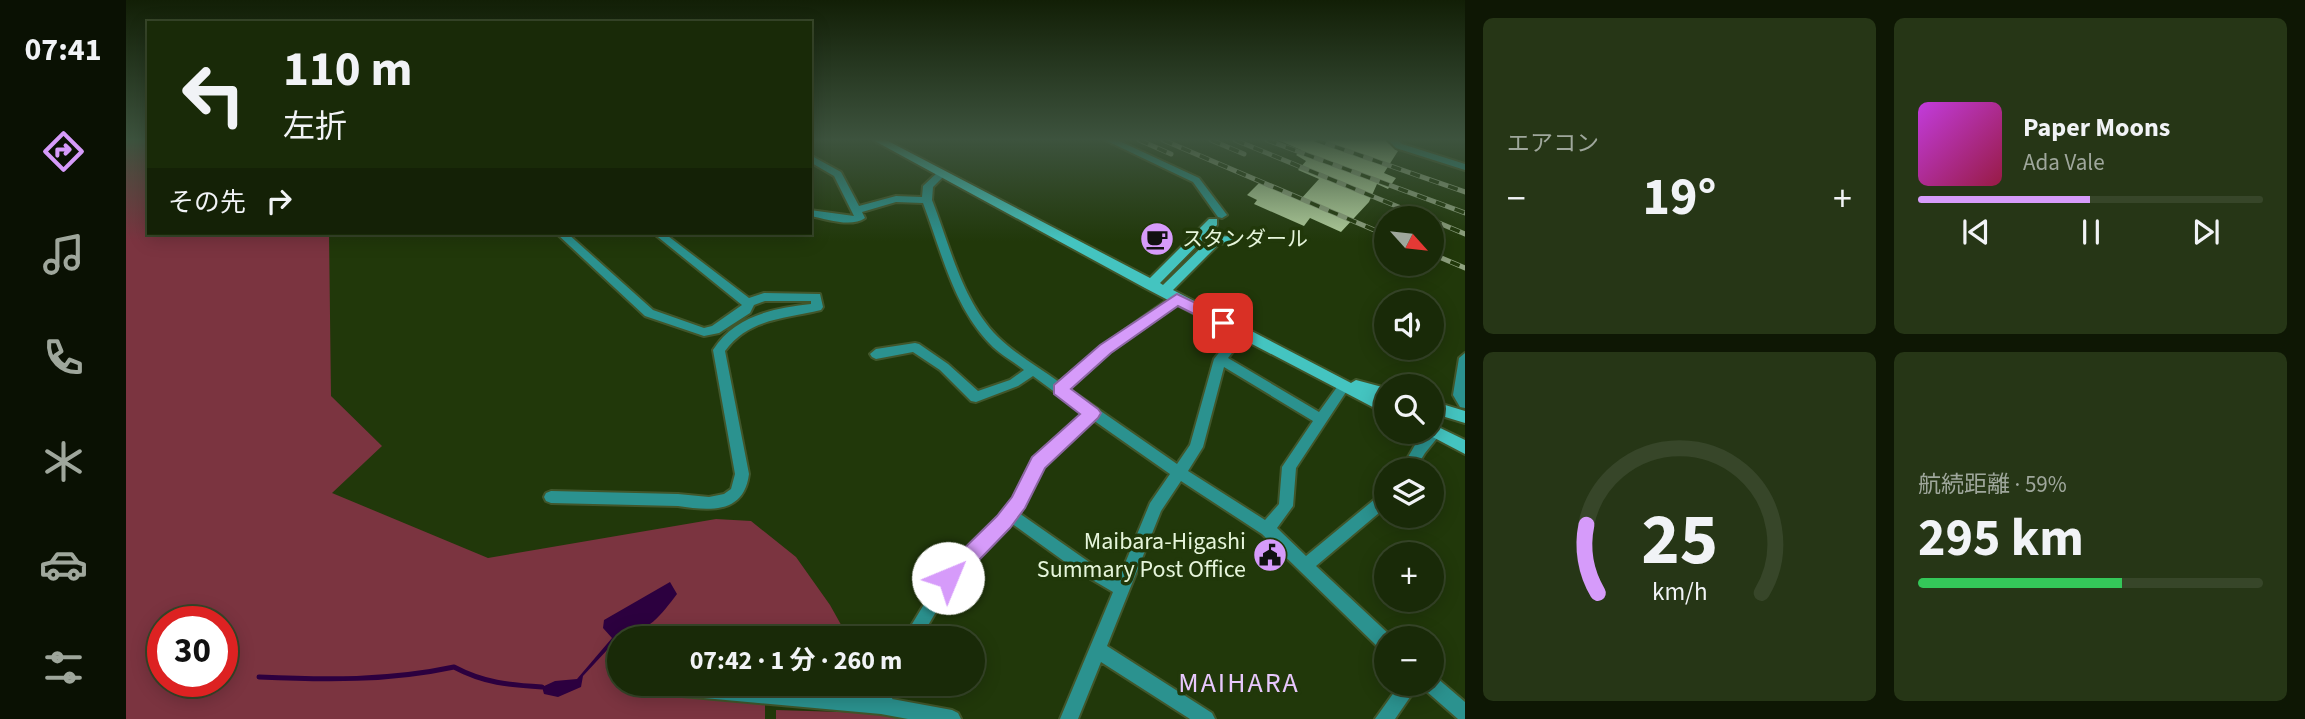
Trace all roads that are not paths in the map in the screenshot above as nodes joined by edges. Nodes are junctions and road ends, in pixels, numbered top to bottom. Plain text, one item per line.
1 (837, 174) edge
2 (941, 174) joint
3 (1182, 174) edge
4 (927, 200) junction
5 (856, 210) junction
6 (812, 213) edge
7 (1218, 219) joint
8 (563, 235) edge
9 (661, 235) edge
10 (1228, 239) dead end
11 (1150, 285) junction
12 (1164, 292) junction
13 (1177, 299) junction
14 (747, 303) junction
15 (1242, 332) junction
16 (876, 354) dead end
17 (1465, 358) edge
18 (1220, 359) junction
19 (1033, 370) junction
20 (1344, 386) junction
21 (1060, 389) junction
22 (1374, 391) edge
23 (1374, 402) edge
24 (1465, 403) edge
25 (1444, 411) edge
26 (1092, 413) junction
27 (1465, 417) edge
28 (1321, 420) junction
29 (1444, 437) edge
30 (1465, 448) edge
31 (1178, 470) junction
32 (551, 497) dead end
33 (1374, 508) edge
34 (1009, 514) junction
35 (1267, 529) junction
36 (1306, 565) junction
37 (1123, 589) junction
38 (919, 626) edge
39 (1374, 631) edge
40 (1099, 651) junction
41 (1444, 695) edge
42 (782, 696) edge
43 (885, 696) edge
44 (1402, 696) edge
45 (881, 705) junction
46 (1465, 714) edge
47 (952, 719) edge
48 (1069, 719) edge
49 (1206, 719) edge
50 (1384, 719) edge

1 - 5 street
2 - 4 street
2 - 11 main road
3 - 7 street
4 - 5 street
4 - 19 street
5 - 6 street
7 - 11 main road
8 - 14 street
9 - 14 street
10 - 12 main road
11 - 12 main road
12 - 13 main road
13 - 15 main road
13 - 21 street
14 - 32 street
15 - 18 street
15 - 20 main road
16 - 19 street
17 - 24 street
18 - 28 street
18 - 31 street
19 - 21 street
20 - 22 main road
20 - 23 main road
20 - 28 street
21 - 26 street
25 - 27 main road
26 - 31 street
26 - 34 street
28 - 35 street
29 - 30 main road
31 - 35 street
31 - 37 street
33 - 36 street
34 - 37 street
34 - 38 street
35 - 36 street
36 - 39 street
37 - 40 street
40 - 48 street
40 - 49 street
41 - 46 street
42 - 45 street
43 - 45 street
44 - 50 street
45 - 47 street

